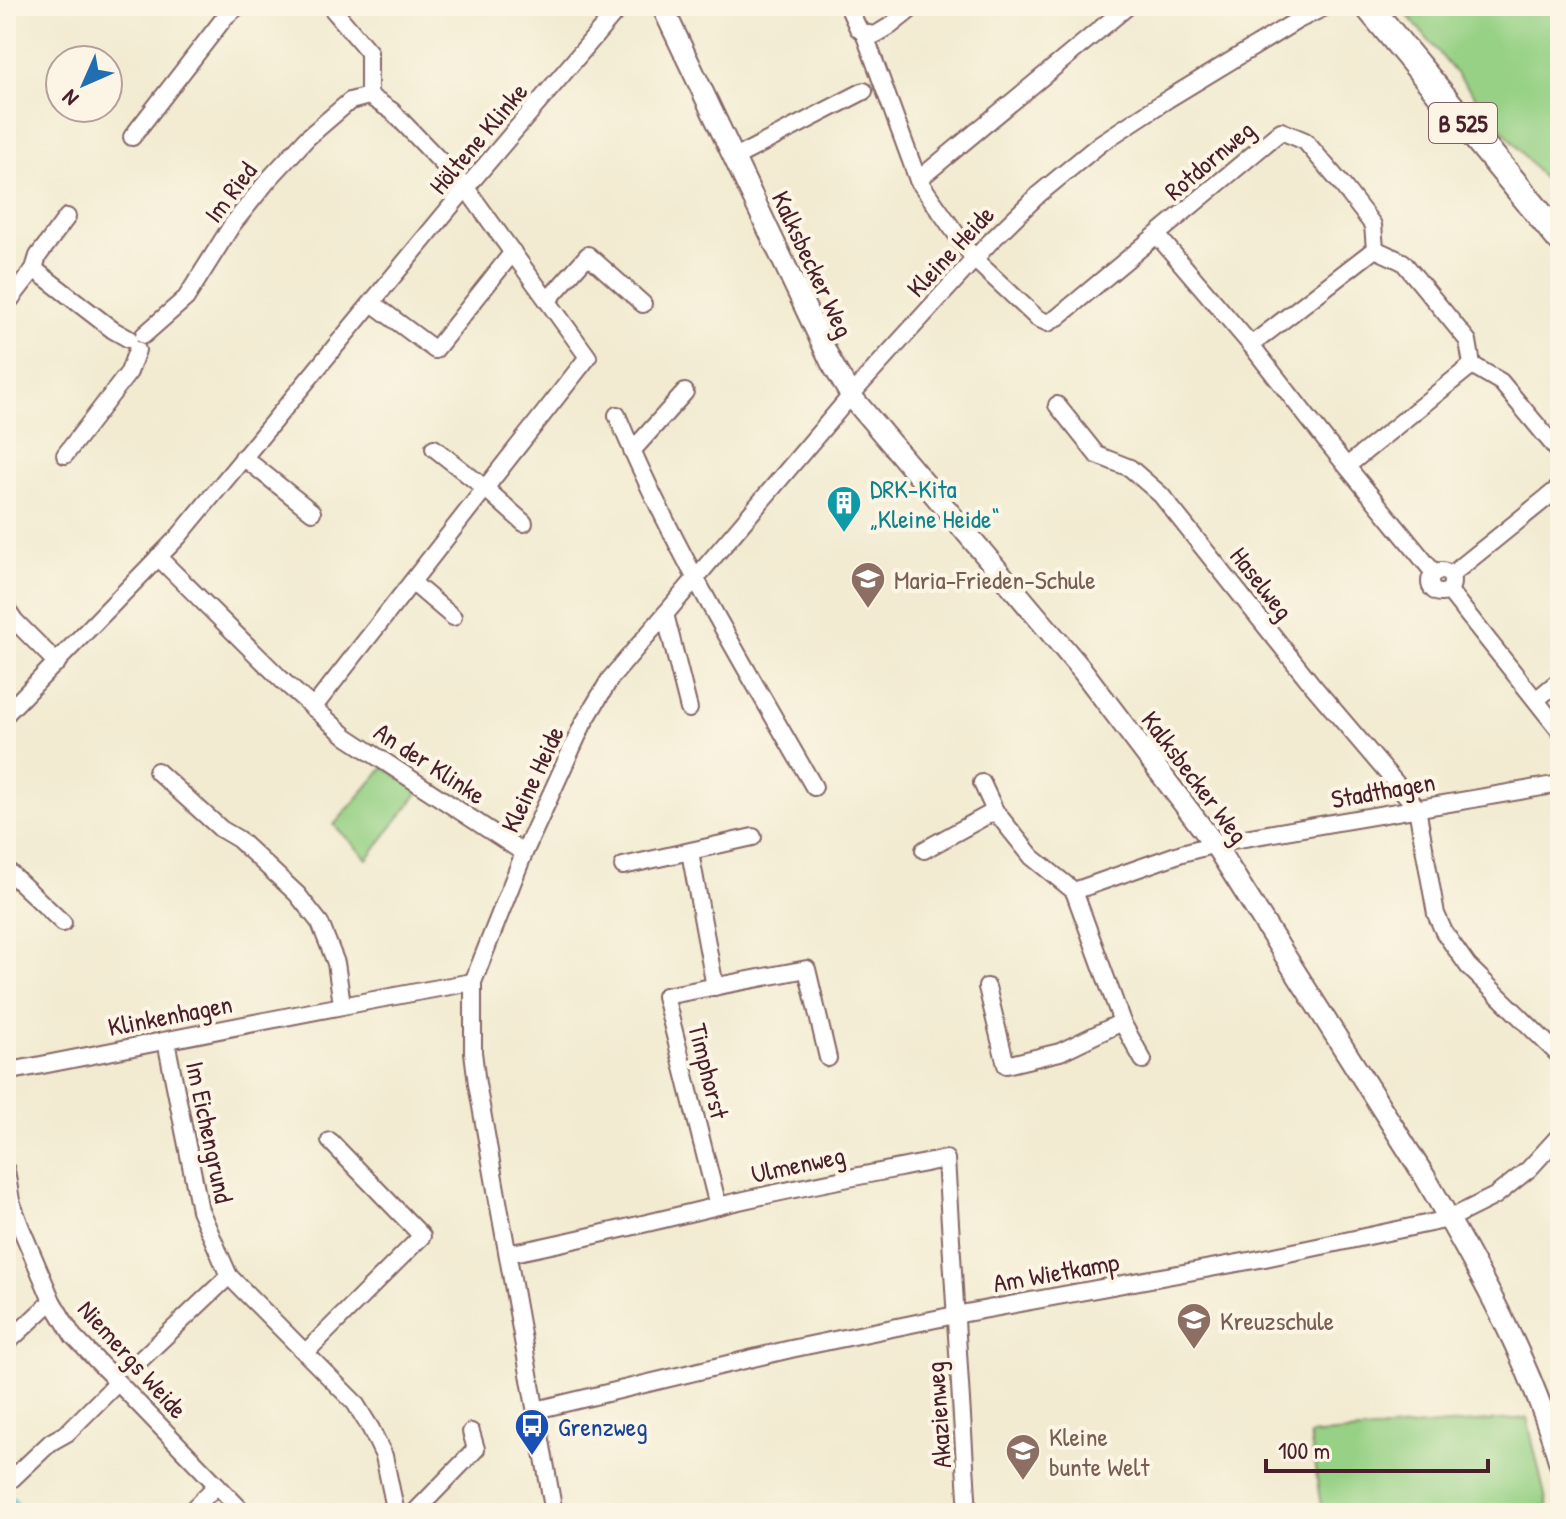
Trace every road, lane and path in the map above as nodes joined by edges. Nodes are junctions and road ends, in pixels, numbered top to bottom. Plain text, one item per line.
1 (238, 6) edge
2 (330, 6) edge
3 (623, 6) edge
4 (662, 6) edge
5 (848, 6) edge
6 (915, 6) edge
7 (1128, 6) edge
8 (1327, 6) edge
9 (1368, 6) edge
10 (864, 33) junction
11 (864, 91) dead end
12 (369, 96) junction
13 (132, 137) dead end
14 (734, 158) junction
15 (918, 180) junction
16 (466, 188) junction
17 (67, 217) dead end
18 (1157, 235) junction
19 (1560, 239) edge
20 (1375, 249) junction
21 (513, 252) junction
22 (974, 259) junction
23 (34, 269) junction
24 (548, 300) junction
25 (372, 303) junction
26 (643, 304) dead end
27 (6, 305) edge
28 (137, 341) junction
29 (1251, 345) junction
30 (1472, 365) junction
31 (685, 392) dead end
32 (851, 396) junction
33 (1057, 405) dead end
34 (617, 415) dead end
35 (434, 448) dead end
36 (632, 451) junction
37 (1560, 453) edge
38 (65, 455) dead end
39 (243, 457) junction
40 (1347, 466) junction
41 (1560, 487) edge
42 (486, 489) junction
43 (312, 512) dead end
44 (524, 523) dead end
45 (158, 557) junction
46 (694, 579) junction
47 (1445, 580) junction
48 (413, 583) junction
49 (6, 608) edge
50 (665, 614) junction
51 (453, 617) dead end
52 (57, 663) junction
53 (1560, 680) edge
54 (1536, 700) junction
55 (313, 708) junction
56 (689, 709) dead end
57 (6, 714) edge
58 (1560, 731) edge
59 (157, 771) dead end
60 (982, 783) dead end
61 (1560, 784) edge
62 (814, 787) dead end
63 (1417, 808) junction
64 (995, 811) junction
65 (753, 837) dead end
66 (1215, 845) junction
67 (924, 850) dead end
68 (690, 852) junction
69 (524, 853) junction
70 (623, 866) dead end
71 (6, 873) edge
72 (1074, 891) junction
73 (63, 923) dead end
74 (473, 982) junction
75 (715, 987) junction
76 (987, 987) dead end
77 (342, 1004) junction
78 (1122, 1022) junction
79 (166, 1041) junction
80 (1560, 1056) edge
81 (828, 1058) dead end
82 (1143, 1060) dead end
83 (6, 1072) edge
84 (1560, 1135) edge
85 (330, 1141) dead end
86 (6, 1170) edge
87 (9, 1204) edge
88 (718, 1206) junction
89 (1449, 1219) junction
90 (508, 1254) junction
91 (229, 1276) junction
92 (52, 1301) junction
93 (955, 1315) junction
94 (6, 1344) edge
95 (306, 1352) junction
96 (134, 1366) dead end
97 (117, 1383) junction
98 (536, 1410) junction
99 (471, 1432) dead end
100 (1560, 1464) edge
101 (12, 1479) dead end
102 (217, 1485) junction
103 (189, 1513) edge
104 (244, 1513) edge
105 (396, 1513) edge
106 (414, 1513) edge
107 (554, 1513) edge
108 (968, 1513) edge

1 - 13 street
2 - 12 street
3 - 16 street, Höltene Klinke
4 - 14 street, Kalksbecker Weg
5 - 10 street
6 - 10 street
7 - 15 street
8 - 22 street, Kleine Heide
9 - 19 main road, B 525
10 - 15 street
11 - 14 street
12 - 16 street
12 - 28 street, Im Ried
14 - 32 street, Kalksbecker Weg
15 - 22 street
16 - 21 street
16 - 25 street, Höltene Klinke
17 - 23 street
18 - 20 street, Rotdornweg
18 - 22 street, Rotdornweg
18 - 29 street, Rotdornweg
20 - 29 street
20 - 30 street
21 - 24 street
21 - 25 street
22 - 32 street, Kleine Heide
23 - 27 street
23 - 28 street
24 - 26 street
24 - 42 street
25 - 39 street, Höltene Klinke
28 - 38 street, Im Ried
29 - 40 street, Rotdornweg
30 - 37 street
30 - 40 street
31 - 36 street
32 - 46 street, Kleine Heide
32 - 66 street, Kalksbecker Weg
33 - 63 street, Haselweg
34 - 36 street
35 - 42 street
36 - 46 street
39 - 43 street
39 - 45 street, Höltene Klinke
40 - 47 street, Rotdornweg
41 - 47 street
42 - 44 street
42 - 48 street
45 - 52 street, Höltene Klinke
45 - 55 street, An der Klinke
46 - 50 street, Kleine Heide
46 - 62 street
47 - 54 street, Rotdornweg
48 - 51 street
48 - 55 street
49 - 52 street
50 - 56 street
50 - 69 street, Kleine Heide
52 - 57 street, Höltene Klinke
53 - 54 street
54 - 58 street, Rotdornweg
55 - 69 street, An der Klinke
59 - 77 street
60 - 64 street
61 - 63 street, Stadthagen
63 - 66 street, Stadthagen
63 - 80 street
64 - 67 street
64 - 72 street
65 - 68 street
66 - 72 street, Stadthagen
66 - 89 street, Kalksbecker Weg
68 - 70 street
68 - 75 street, Timphorst
69 - 74 street, Kleine Heide
71 - 73 street
72 - 78 street
74 - 77 street, Klinkenhagen
74 - 90 street
75 - 81 street, Timphorst
75 - 88 street, Timphorst
76 - 78 street
77 - 79 street, Klinkenhagen
78 - 82 street
79 - 83 street, Klinkenhagen
79 - 91 street, Im Eichengrund
84 - 89 street, Am Wietkamp
85 - 95 street
86 - 87 street, Niemergs Weide
87 - 92 street, Niemergs Weide
88 - 90 street, Ulmenweg
88 - 93 street, Ulmenweg
89 - 93 street, Am Wietkamp
89 - 100 street, Kalksbecker Weg
90 - 98 street
91 - 95 street, Im Eichengrund
91 - 96 street
92 - 94 street
92 - 97 street, Niemergs Weide
93 - 98 street, Am Wietkamp
93 - 108 street, Akazienweg
95 - 105 street, Im Eichengrund
97 - 101 street
97 - 102 street, Niemergs Weide
98 - 107 street
99 - 106 street
102 - 103 street
102 - 104 street, Niemergs Weide

